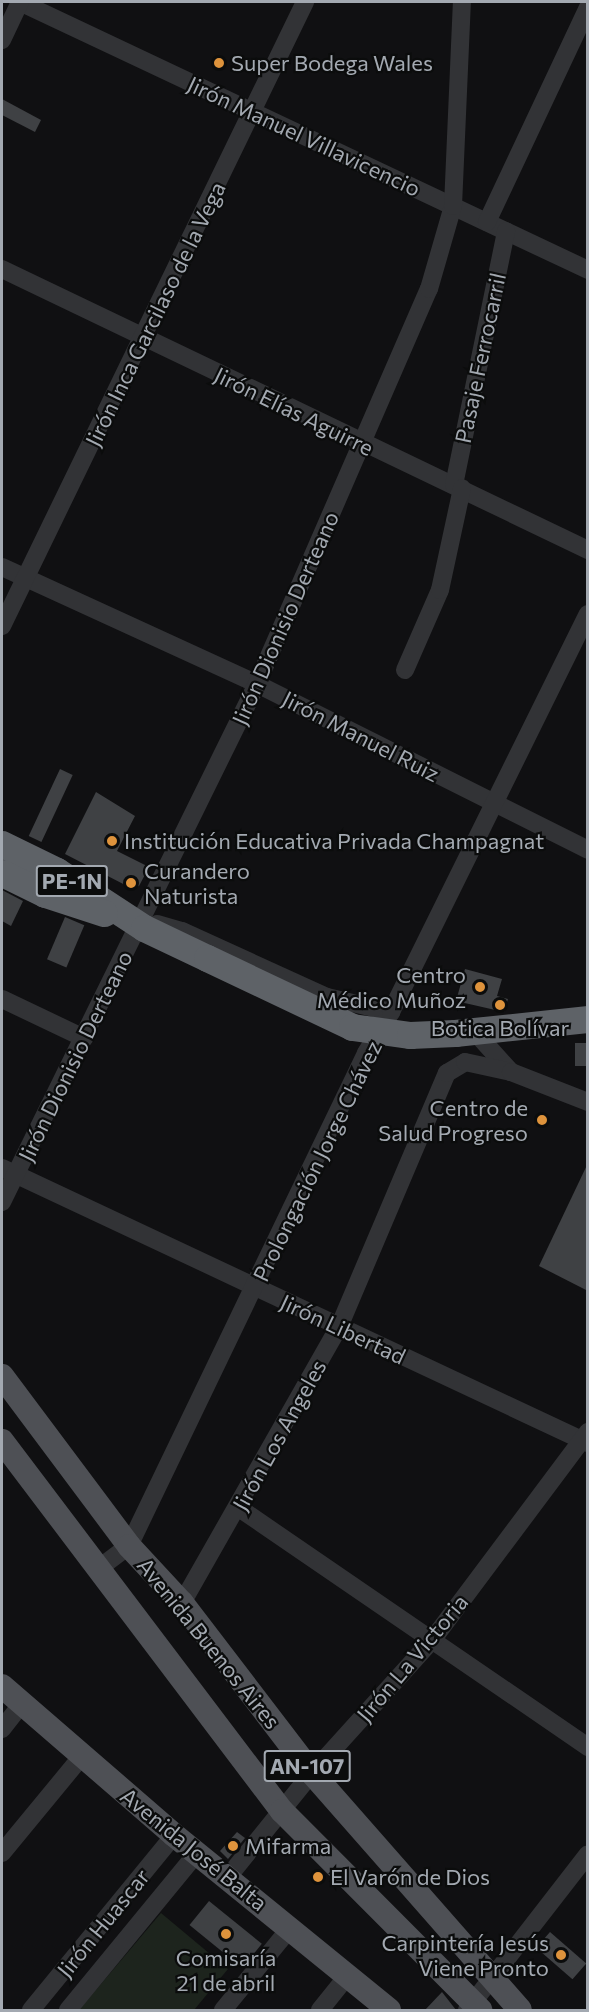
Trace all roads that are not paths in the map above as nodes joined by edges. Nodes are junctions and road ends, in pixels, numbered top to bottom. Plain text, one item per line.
1 (20, 2) edge
2 (305, 2) edge
3 (462, 2) edge
4 (588, 7) edge
5 (2, 40) edge
6 (253, 112) junction
7 (453, 206) junction
8 (487, 222) junction
9 (506, 231) junction
10 (2, 269) edge
11 (588, 270) edge
12 (143, 338) junction
13 (362, 444) junction
14 (458, 487) junction
15 (588, 550) edge
16 (2, 567) edge
17 (25, 580) junction
18 (588, 614) edge
19 (2, 626) edge
20 (405, 670) dead end
21 (257, 684) junction
22 (494, 803) junction
23 (2, 844) edge
24 (588, 850) edge
25 (2, 873) edge
26 (142, 927) junction
27 (2, 999) edge
28 (391, 1012) junction
29 (588, 1019) edge
30 (465, 1032) junction
31 (84, 1038) junction
32 (511, 1072) junction
33 (588, 1102) edge
34 (9, 1172) edge
35 (2, 1202) edge
36 (256, 1288) junction
37 (339, 1327) junction
38 (2, 1376) edge
39 (586, 1438) edge
40 (2, 1441) edge
41 (239, 1508) junction
42 (129, 1546) junction
43 (98, 1569) junction
44 (182, 1603) junction
45 (433, 1639) junction
46 (2, 1686) edge
47 (22, 1703) junction
48 (2, 1729) edge
49 (588, 1747) edge
50 (82, 1756) junction
51 (312, 1773) junction
52 (282, 1811) junction
53 (174, 1835) junction
54 (2, 1853) edge
55 (197, 1853) junction
56 (588, 1854) edge
57 (228, 1876) junction
58 (290, 1928) junction
59 (343, 1982) junction
60 (491, 1982) junction
61 (473, 2008) edge
62 (31, 2010) edge
63 (68, 2010) edge
64 (223, 2010) edge
65 (320, 2010) edge
66 (389, 2010) edge
67 (520, 2010) edge

1 - 5 street
1 - 6 street, Jirón Manuel Villavicencio
2 - 6 street, Jirón Inca Garcilaso de la Vega
3 - 7 street, Jirón Dionisio Derteano
4 - 8 street
6 - 7 street, Jirón Manuel Villavicencio
6 - 12 street, Jirón Inca Garcilaso de la Vega
7 - 8 street, Jirón Manuel Villavicencio
7 - 13 street, Jirón Dionisio Derteano
8 - 9 street, Jirón Manuel Villavicencio
9 - 11 street, Jirón Manuel Villavicencio
9 - 14 street, Pasaje Ferrocarril
10 - 12 street, Jirón Elías Aguirre
12 - 13 street, Jirón Elías Aguirre
12 - 17 street, Jirón Inca Garcilaso de la Vega
13 - 14 street, Jirón Elías Aguirre
13 - 21 street, Jirón Dionisio Derteano
14 - 15 street, Jirón Elías Aguirre
14 - 20 street, Pasaje Ferrocarril
16 - 17 street, Jirón Manuel Ruiz
17 - 19 street, Jirón Inca Garcilaso de la Vega
17 - 21 street, Jirón Manuel Ruiz
18 - 22 street, Prolongación Jorge Chávez
21 - 22 street, Jirón Manuel Ruiz
21 - 26 street, Jirón Dionisio Derteano
22 - 24 street, Jirón Manuel Ruiz
22 - 28 street, Prolongación Jorge Chávez
23 - 26 highway, PE-1N
25 - 26 highway, PE-1N
26 - 28 street
26 - 30 highway, PE-1N, bridge
26 - 31 street, Jirón Dionisio Derteano
27 - 31 street
28 - 36 street, Prolongación Jorge Chávez
29 - 30 highway, PE-1N
30 - 32 street
31 - 34 street, Jirón Dionisio Derteano
32 - 33 street
32 - 37 street, Jirón Los Angeles
34 - 35 street, Jirón Dionisio Derteano
34 - 36 street, Jirón Libertad
36 - 37 street, Jirón Libertad
36 - 42 street, Prolongación Jorge Chávez
37 - 39 street, Jirón Libertad
37 - 41 street, Jirón Los Angeles
38 - 42 main road, Avenida Buenos Aires / AN-107
39 - 45 street, Jirón La Victoria
40 - 43 main road, Avenida Buenos Aires / AN-107
41 - 44 street, Jirón Los Angeles
41 - 45 street
42 - 43 street, Prolongación Jorge Chávez
42 - 44 main road, Avenida Buenos Aires / AN-107
43 - 52 main road, Avenida Buenos Aires / AN-107
44 - 51 main road, Avenida Buenos Aires / AN-107
45 - 49 street
45 - 51 street, Jirón La Victoria
46 - 47 main road, Avenida José Balta
47 - 48 street
47 - 50 main road, Avenida José Balta
50 - 53 main road, Avenida José Balta
50 - 54 street
51 - 52 street, Jirón La Victoria
51 - 60 main road, Avenida Buenos Aires / AN-107
52 - 57 street, Jirón La Victoria
52 - 61 main road, Avenida Buenos Aires / AN-107
53 - 55 main road, Avenida José Balta
53 - 62 street, Jirón Huascar
55 - 57 main road, Avenida José Balta
55 - 63 street, Jirón Huascar
56 - 60 street
57 - 58 main road, Avenida José Balta
58 - 59 main road, Avenida José Balta
58 - 64 street
59 - 65 street
59 - 66 main road, Avenida José Balta
60 - 61 street
60 - 67 main road, Avenida Buenos Aires / AN-107

